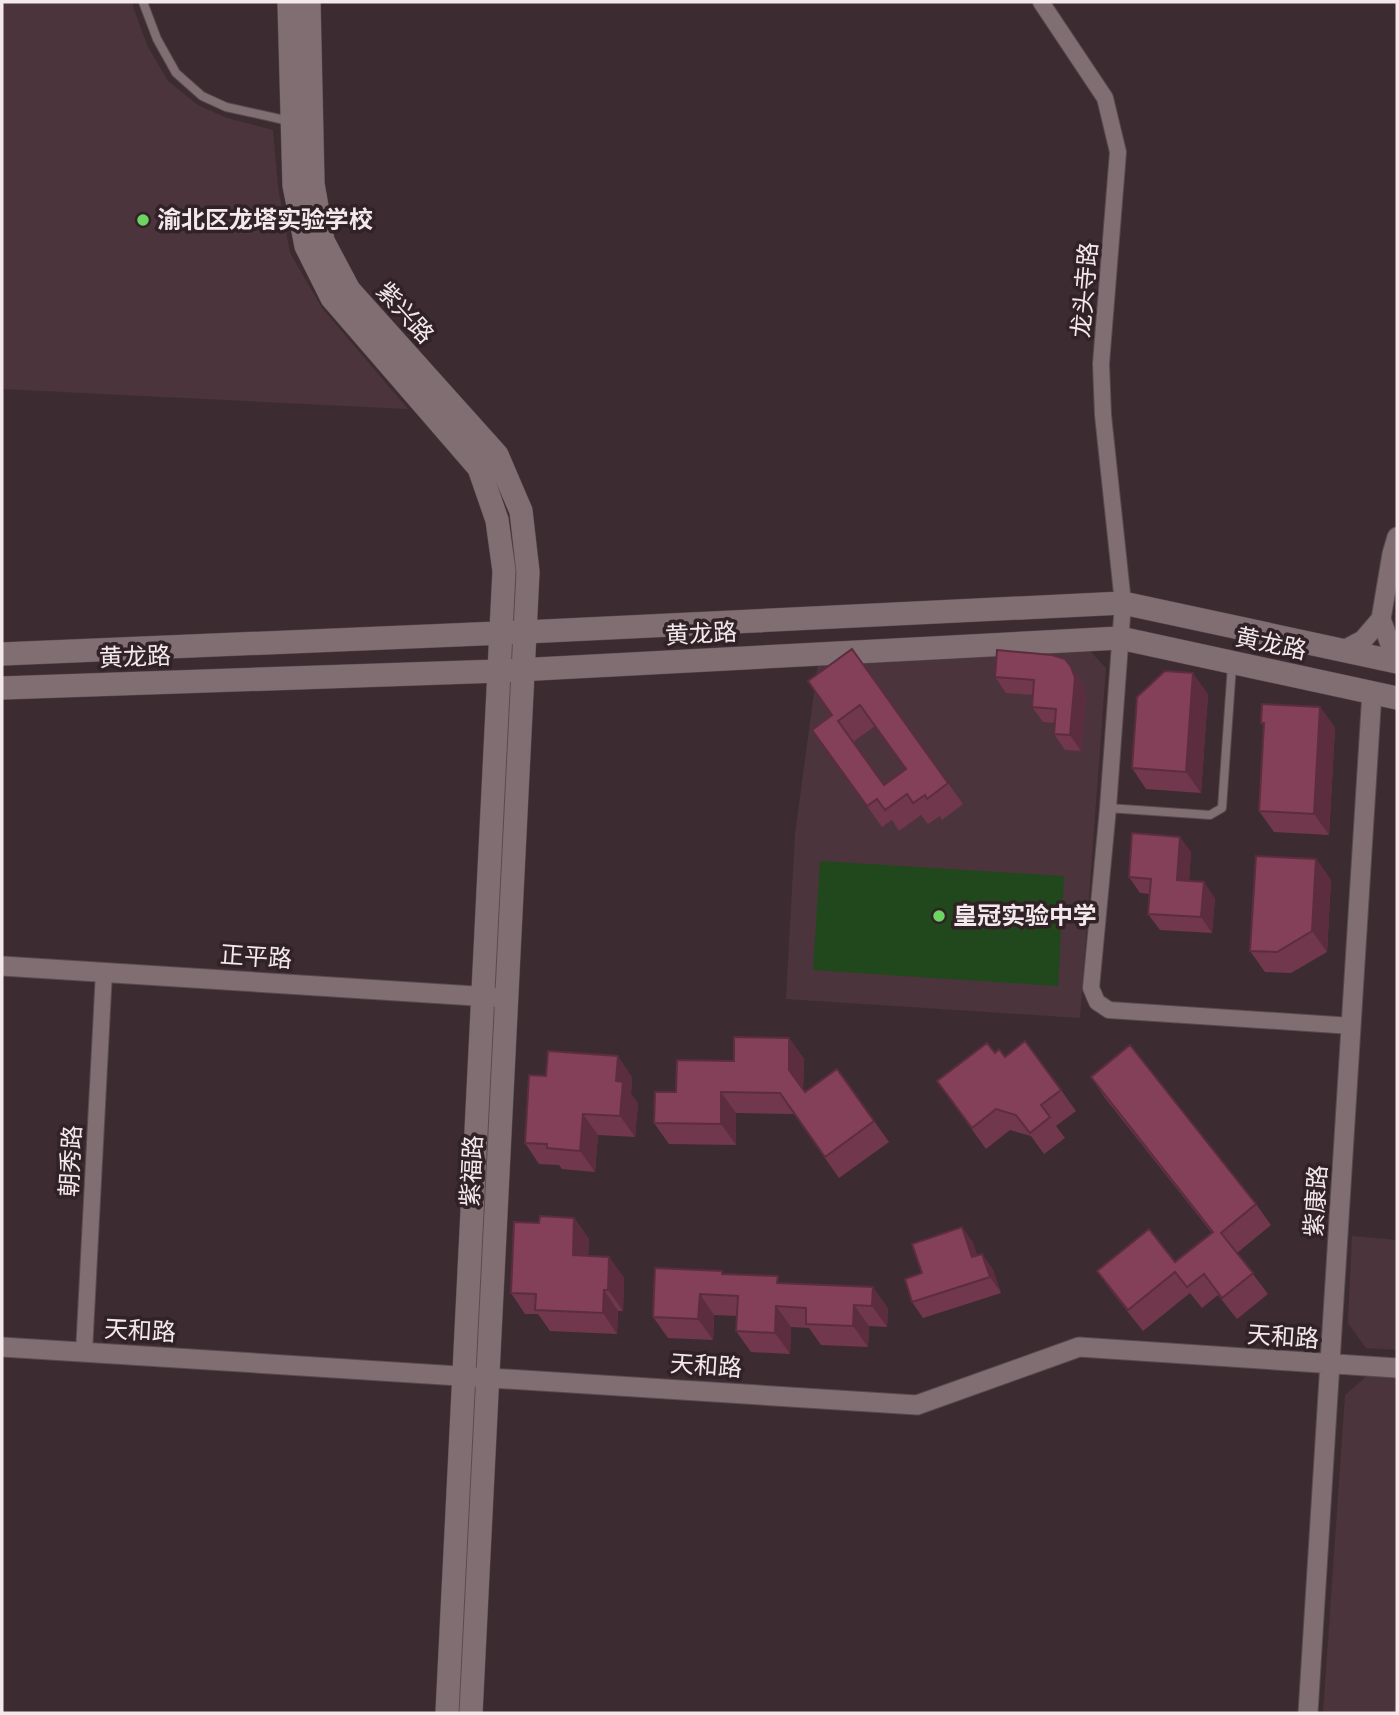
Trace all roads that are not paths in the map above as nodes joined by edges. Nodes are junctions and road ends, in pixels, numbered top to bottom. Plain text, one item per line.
1 (143, 2) edge
2 (289, 2) edge
3 (309, 2) edge
4 (1041, 2) edge
5 (292, 121) junction
6 (1397, 537) edge
7 (1123, 603) junction
8 (1381, 619) junction
9 (525, 632) junction
10 (501, 633) junction
11 (1120, 638) junction
12 (1344, 650) junction
13 (1397, 653) edge
14 (2, 654) edge
15 (1232, 662) junction
16 (1397, 662) edge
17 (523, 670) junction
18 (499, 671) junction
19 (458, 672) junction
20 (2, 688) edge
21 (1372, 692) junction
22 (1397, 698) edge
23 (497, 713) junction
24 (1108, 808) junction
25 (2, 965) edge
26 (104, 972) junction
27 (483, 997) junction
28 (507, 998) junction
29 (1352, 1026) junction
30 (2, 1347) edge
31 (84, 1352) junction
32 (1330, 1364) junction
33 (1397, 1368) edge
34 (464, 1375) junction
35 (488, 1377) junction
36 (447, 1713) edge
37 (471, 1713) edge
38 (1308, 1713) edge

1 - 5 lane
2 - 5 main road, 紫兴路
3 - 9 main road, 紫兴路
4 - 7 street, 龙头寺路
5 - 10 main road, 紫兴路
6 - 8 street
7 - 9 main road, 黄龙路
7 - 11 street, 龙头寺路
7 - 12 main road, 黄龙路
8 - 12 street
8 - 13 street
9 - 10 main road, 黄龙路
9 - 17 main road, 紫福路
10 - 14 main road, 黄龙路
10 - 18 main road, 紫福路
11 - 15 main road, 黄龙路
11 - 17 main road, 黄龙路
11 - 24 street, 龙头寺路
12 - 16 main road, 黄龙路
15 - 21 main road, 黄龙路
15 - 24 lane
17 - 18 main road, 黄龙路
17 - 28 main road, 紫福路
18 - 19 main road, 黄龙路
18 - 23 main road, 紫福路
19 - 20 main road, 黄龙路
19 - 23 main road
21 - 22 main road, 黄龙路
21 - 29 street, 紫康路
23 - 27 main road, 紫福路
24 - 29 street, 龙头寺路
25 - 26 street, 正平路
26 - 27 street, 正平路
26 - 31 street, 朝秀路
27 - 28 street, 正平路
27 - 34 main road, 紫福路
28 - 35 main road, 紫福路
29 - 32 street, 紫康路
30 - 31 street, 天和路
31 - 34 street, 天和路
32 - 33 street, 天和路
32 - 35 street, 天和路
32 - 38 street, 紫康路
34 - 35 street, 天和路
34 - 36 main road, 紫福路
35 - 37 main road, 紫福路

